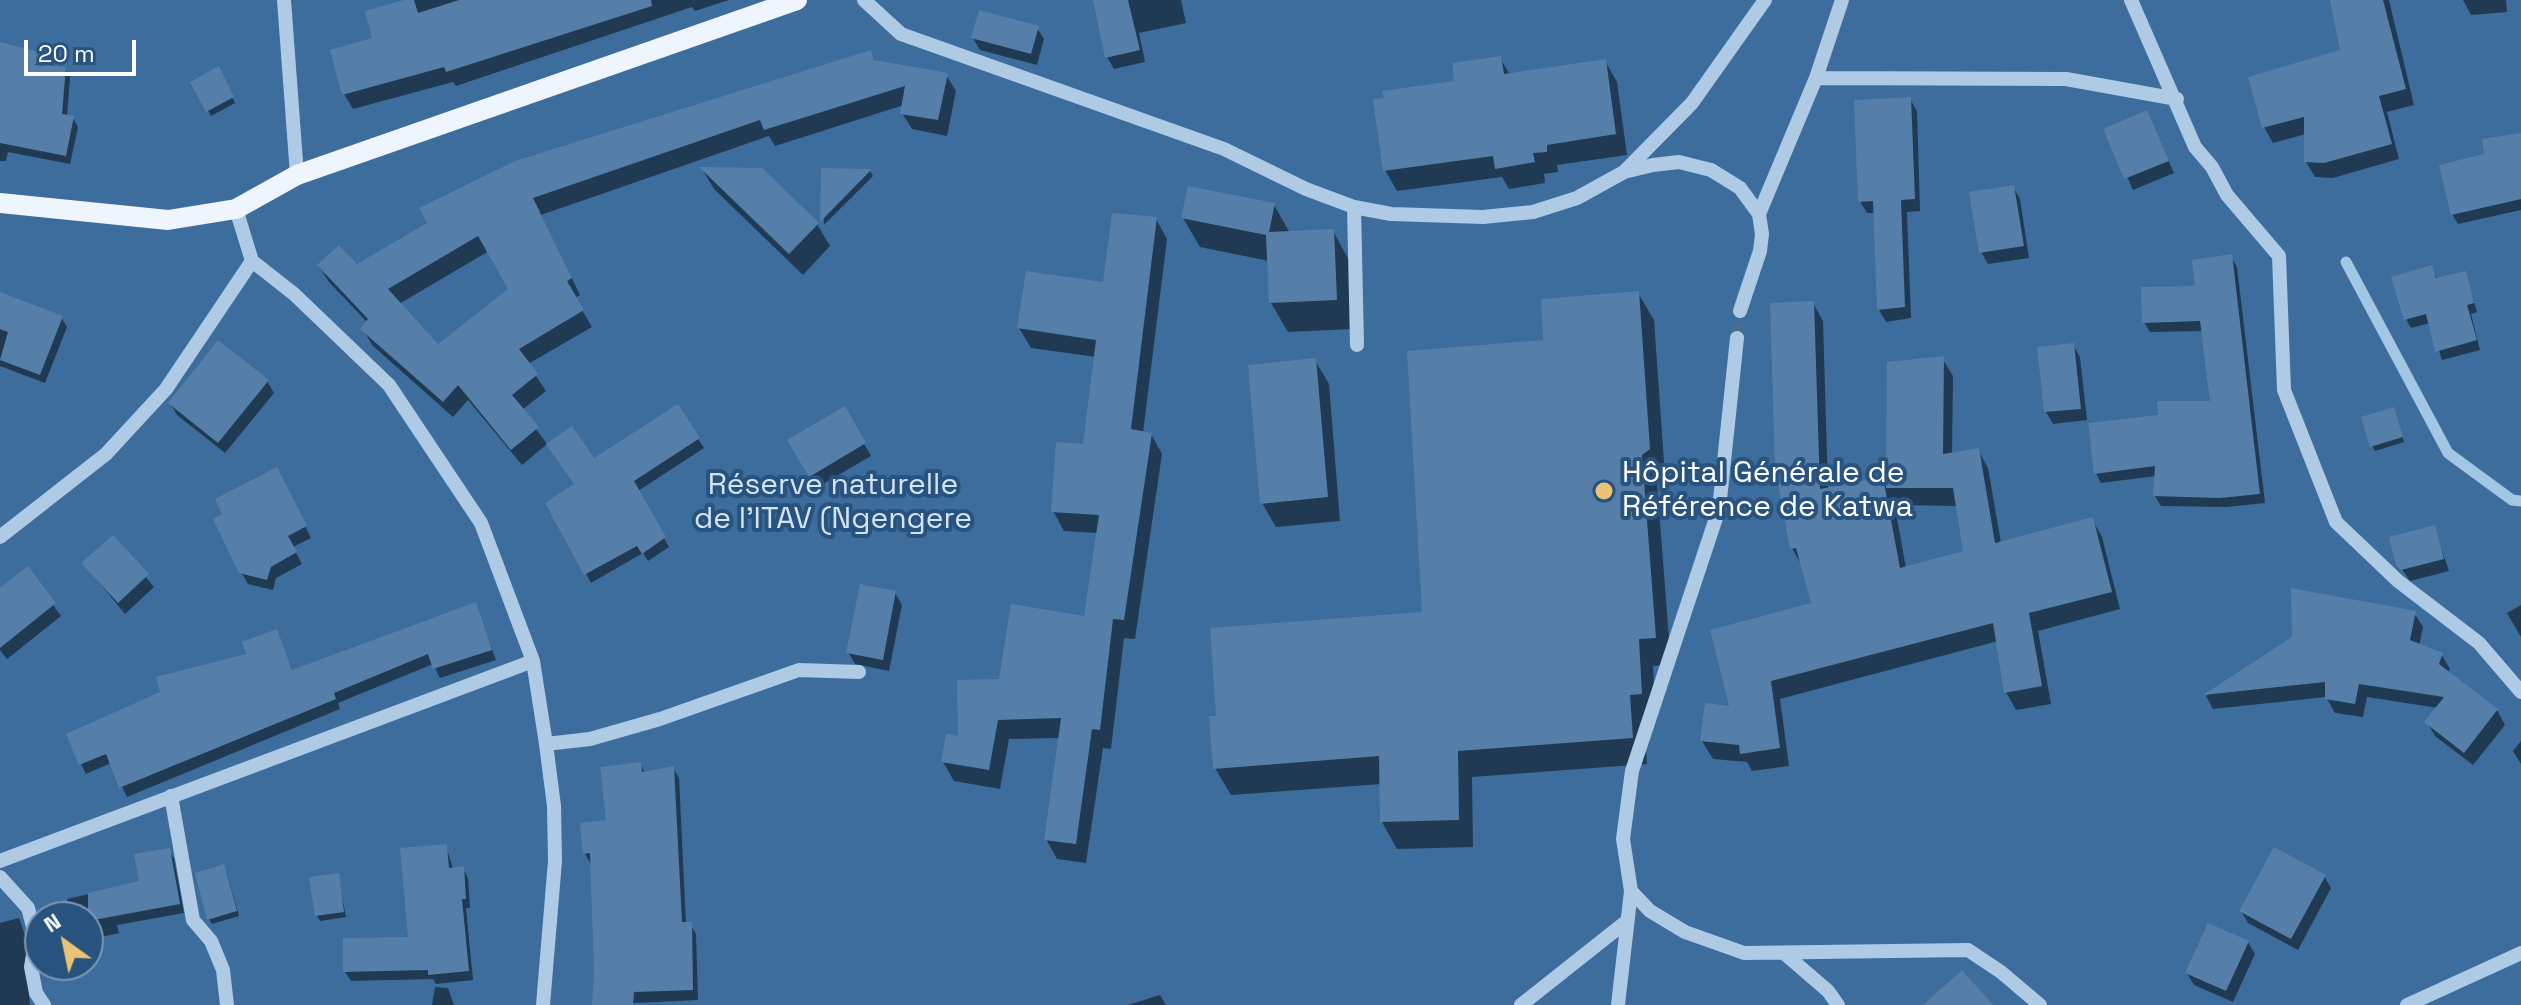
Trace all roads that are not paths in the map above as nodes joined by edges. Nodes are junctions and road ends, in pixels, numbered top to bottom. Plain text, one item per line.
1 (284, 0) edge
2 (797, 0) edge
3 (864, 0) edge
4 (1765, 0) edge
5 (1842, 0) edge
6 (2131, 0) edge
7 (1816, 78) junction
8 (2177, 99) junction
9 (1624, 172) junction
10 (297, 175) junction
11 (0, 203) edge
12 (1354, 207) junction
13 (236, 209) junction
14 (1759, 214) junction
15 (252, 261) junction
16 (1740, 311) tunnel mouth
17 (1737, 338) tunnel mouth
18 (1357, 345) dead end
19 (0, 537) edge
20 (533, 661) junction
21 (859, 672) dead end
22 (2521, 692) edge
23 (546, 744) junction
24 (171, 796) junction
25 (0, 861) edge
26 (0, 877) edge
27 (1631, 891) junction
28 (1627, 921) junction
29 (2521, 953) edge
30 (1785, 954) junction
31 (44, 1005) edge
32 (227, 1005) edge
33 (543, 1005) edge
34 (1521, 1005) edge
35 (1618, 1005) edge
36 (1838, 1005) edge
37 (2040, 1005) edge
38 (2407, 1005) edge

1 - 10 street
2 - 10 main road
3 - 12 street
4 - 9 street
5 - 7 street
6 - 8 street
7 - 8 street
7 - 14 street
8 - 22 street
9 - 12 street
9 - 14 street
10 - 13 main road
11 - 13 main road
12 - 18 street
13 - 15 street
14 - 16 street
15 - 19 street
15 - 20 street
17 - 27 street
20 - 23 street
20 - 24 street
21 - 23 street
23 - 33 street
24 - 25 street
24 - 32 street
26 - 31 street
27 - 28 street
27 - 30 street
28 - 34 street
28 - 35 street
29 - 38 street
30 - 36 street
30 - 37 street

